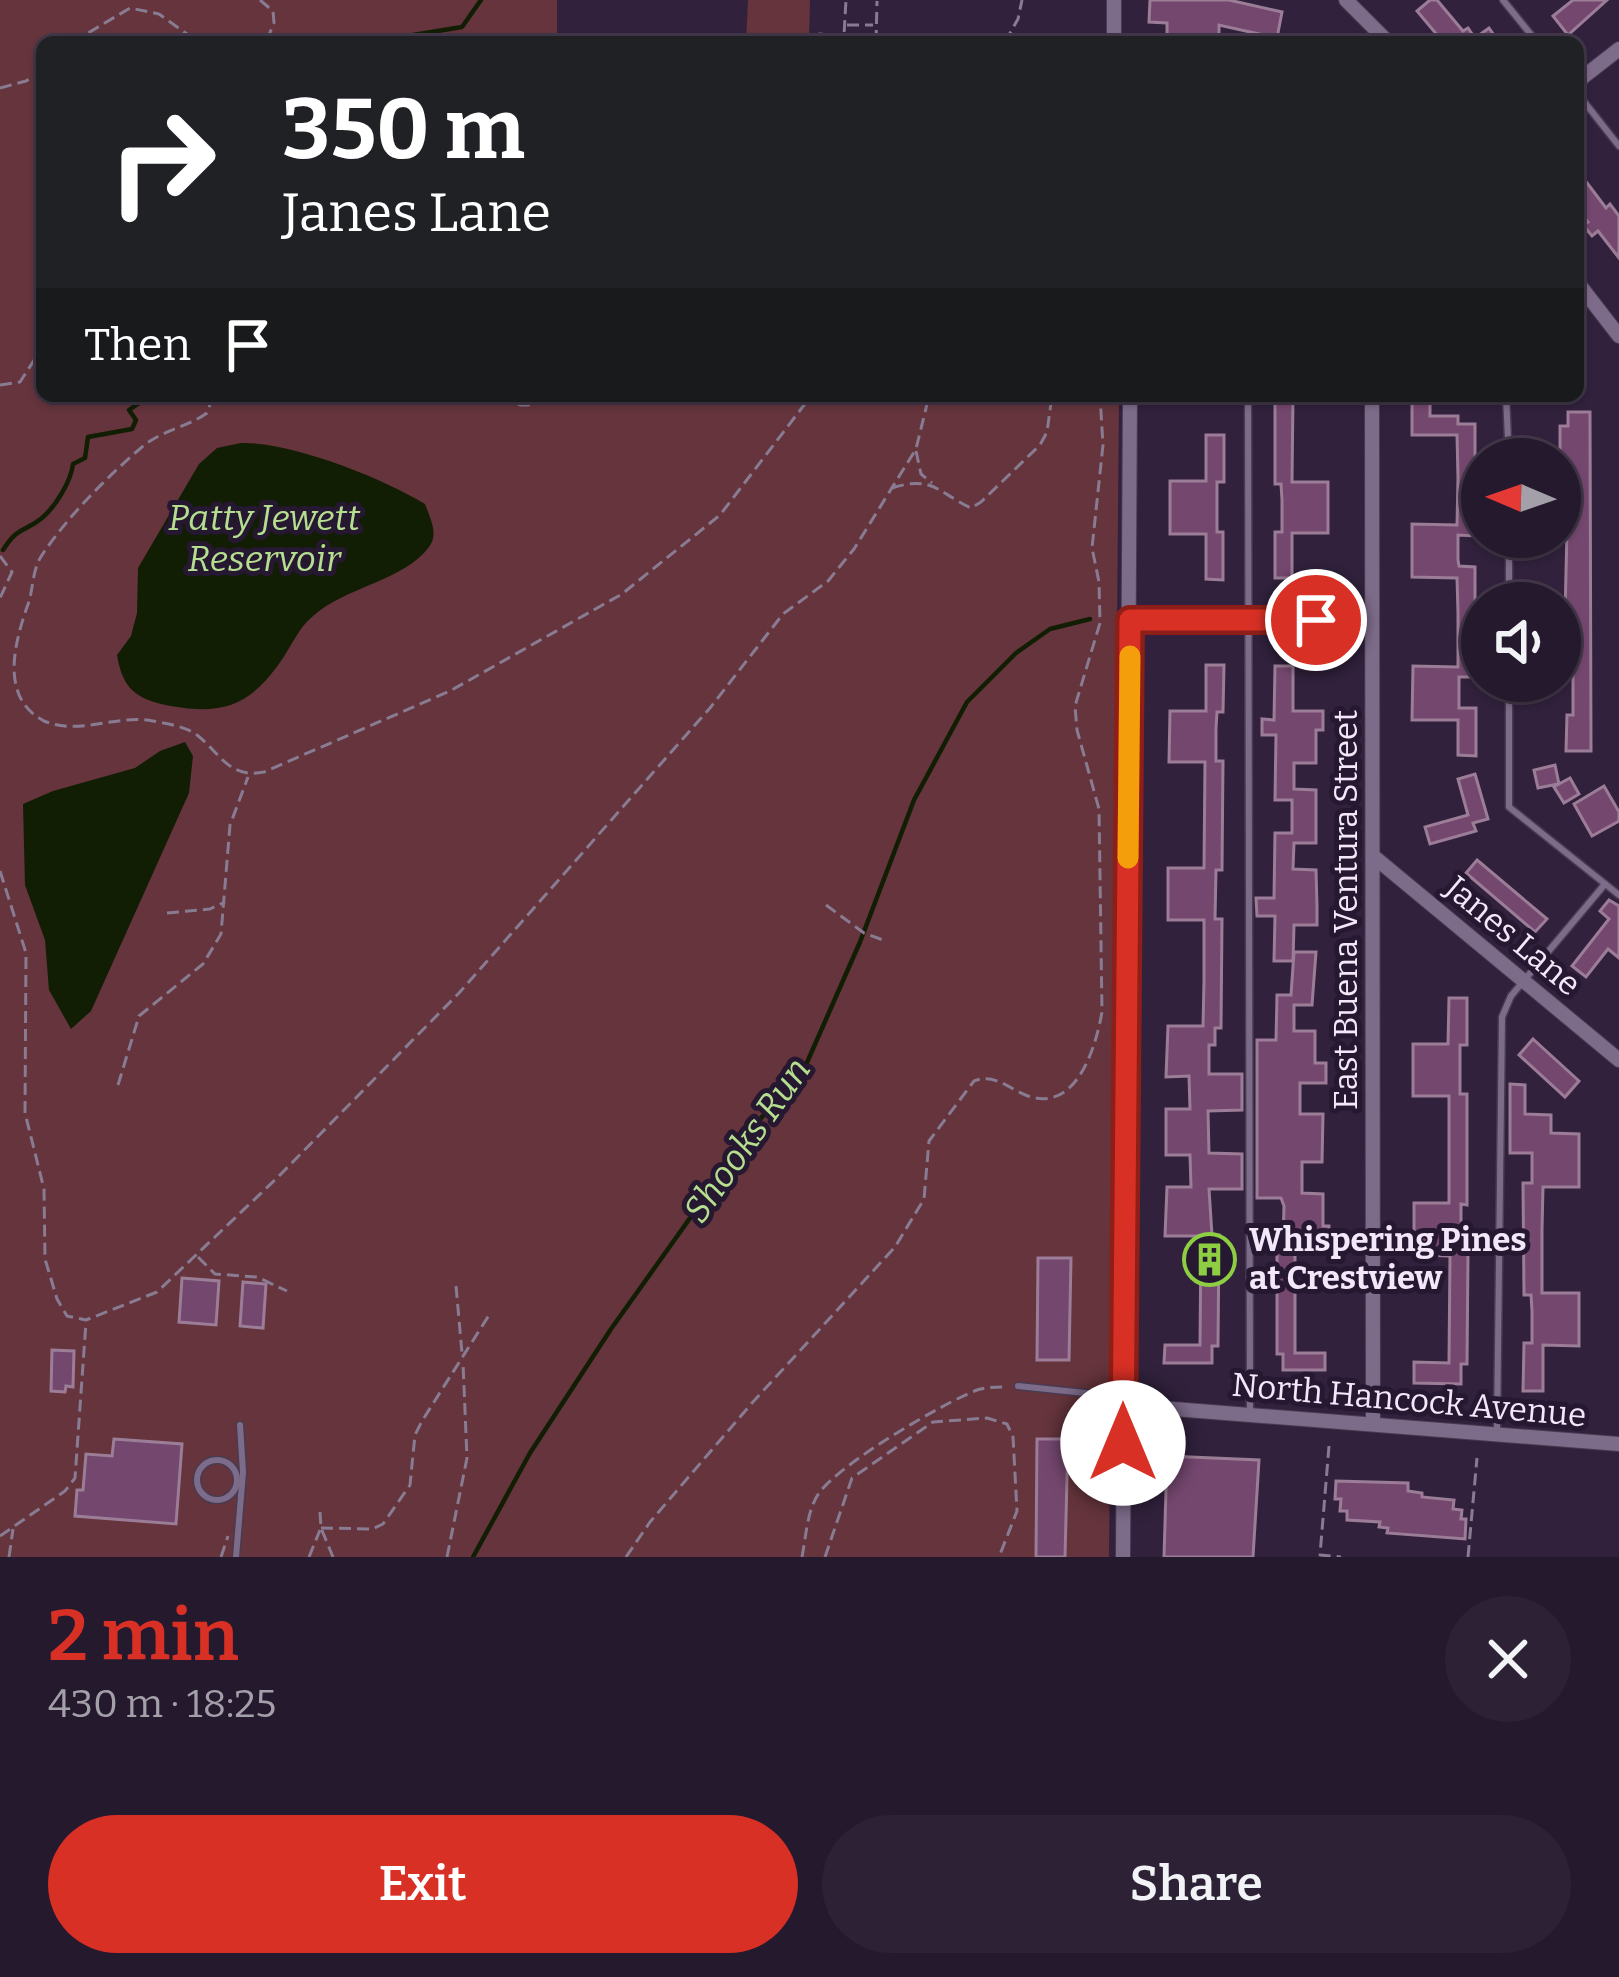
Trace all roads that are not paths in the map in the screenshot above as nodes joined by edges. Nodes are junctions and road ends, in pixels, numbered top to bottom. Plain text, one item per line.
1 (1114, 0) edge
2 (1346, 0) edge
3 (1503, 0) edge
4 (1114, 36) edge
5 (1382, 36) edge
6 (1532, 36) edge
7 (1619, 49) edge
8 (1584, 76) edge
9 (1584, 102) edge
10 (1619, 146) edge
11 (1584, 292) edge
12 (1619, 336) edge
13 (1130, 402) edge
14 (1248, 402) edge
15 (1372, 402) edge
16 (1506, 402) edge
17 (1509, 438) edge
18 (1130, 620) junction
19 (1249, 620) junction
20 (1372, 620) junction
21 (1509, 702) edge
22 (1373, 856) junction
23 (1605, 884) junction
24 (1619, 895) edge
25 (1524, 980) junction
26 (1619, 1060) edge
27 (1018, 1386) road end
28 (1123, 1405) junction
29 (1250, 1414) junction
30 (1373, 1424) junction
31 (241, 1425) dead end
32 (1497, 1434) junction
33 (1619, 1444) edge
34 (240, 1481) junction
35 (236, 1557) edge
36 (1123, 1557) edge

1 - 4 street
2 - 5 street
3 - 6 lane
7 - 8 street
9 - 10 lane
11 - 12 street
13 - 18 street
14 - 19 lane
15 - 20 street, East Buena Ventura Street
16 - 17 lane
18 - 19 street
18 - 28 street
19 - 20 street
19 - 29 lane
20 - 22 street, East Buena Ventura Street
21 - 23 lane
22 - 25 street, Janes Lane
22 - 30 street, East Buena Ventura Street
23 - 24 lane
23 - 25 lane
25 - 26 street, Janes Lane
25 - 32 lane
27 - 28 lane
28 - 29 street, North Hancock Avenue
28 - 36 street
29 - 30 street, North Hancock Avenue
30 - 32 street, North Hancock Avenue
31 - 34 lane
32 - 33 street, North Hancock Avenue
34 - 34 lane
34 - 35 lane

